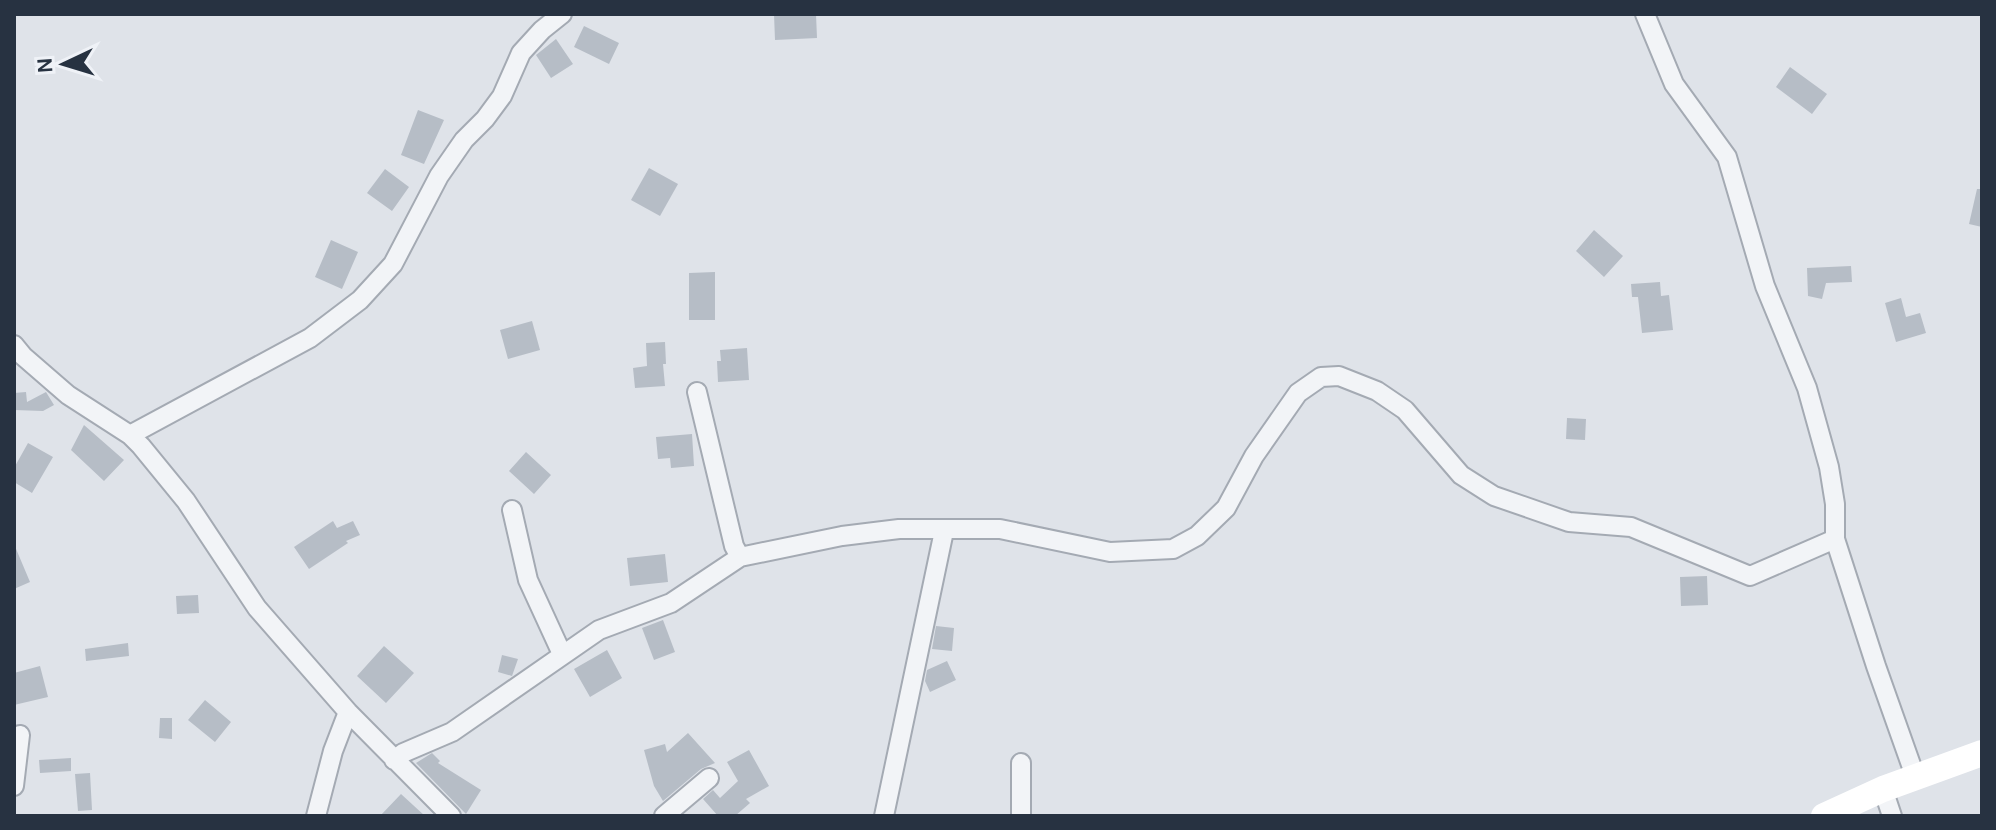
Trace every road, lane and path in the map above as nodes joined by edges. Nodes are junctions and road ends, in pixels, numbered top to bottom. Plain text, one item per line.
1 (562, 14) edge
2 (1645, 14) edge
3 (14, 345) edge
4 (697, 392) dead end
5 (130, 435) junction
6 (512, 510) dead end
7 (944, 531) junction
8 (1835, 539) junction
9 (740, 557) junction
10 (562, 654) junction
11 (348, 712) junction
12 (20, 735) dead end
13 (1982, 753) edge
14 (394, 760) junction
15 (1021, 763) dead end
16 (1915, 776) junction
17 (709, 778) dead end
18 (14, 786) edge
19 (1883, 789) junction
20 (316, 816) edge
21 (451, 816) edge
22 (664, 816) edge
23 (884, 816) edge
24 (1021, 816) edge
25 (1824, 816) edge
26 (1892, 816) edge

1 - 5 street
2 - 8 street
3 - 5 street
4 - 9 street
5 - 11 street
6 - 10 street
7 - 8 street
7 - 9 street
7 - 23 street
8 - 16 street
9 - 10 street
10 - 14 street
11 - 14 street
11 - 20 street
12 - 18 street
13 - 16 street
14 - 21 street
15 - 24 street
16 - 19 street
17 - 22 street
19 - 25 street
19 - 26 street

